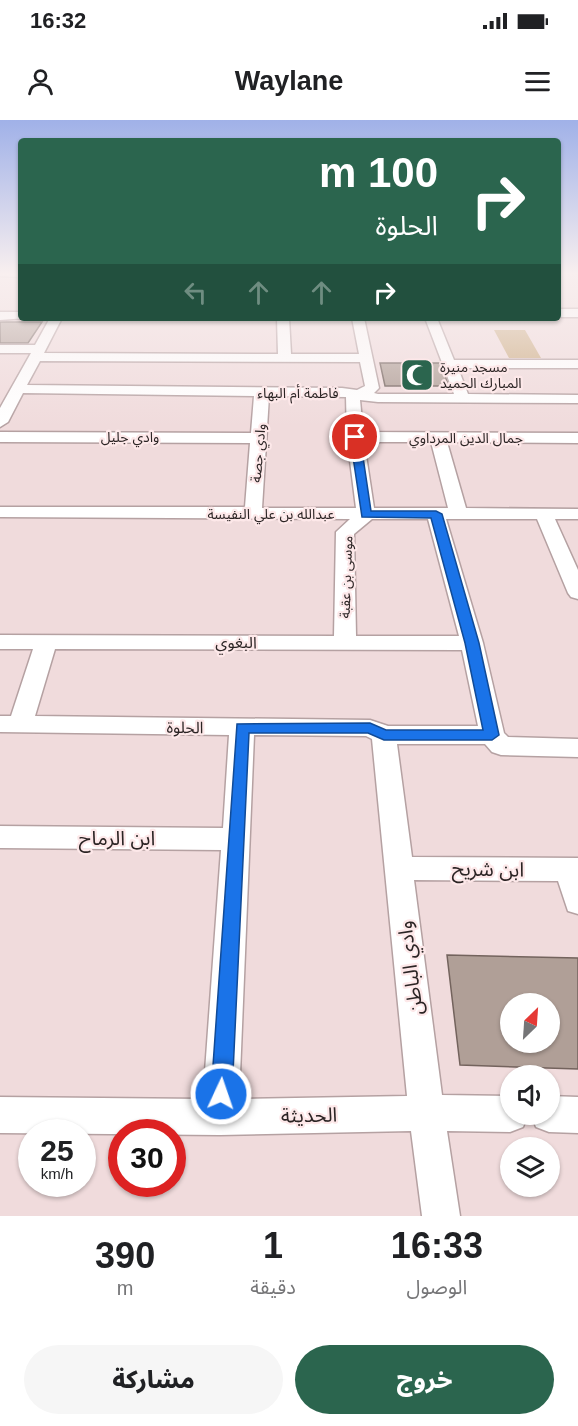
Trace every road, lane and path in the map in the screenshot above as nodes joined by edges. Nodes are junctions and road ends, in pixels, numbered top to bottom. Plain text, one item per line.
1 (53, 323) edge
2 (283, 323) edge
3 (359, 323) edge
4 (433, 323) edge
5 (0, 349) edge
6 (38, 353) junction
7 (285, 358) junction
8 (365, 358) junction
9 (451, 364) junction
10 (578, 364) edge
11 (18, 389) junction
12 (262, 392) junction
13 (359, 395) junction
14 (463, 399) junction
15 (578, 399) edge
16 (0, 422) edge
17 (0, 437) edge
18 (355, 437) junction
19 (260, 438) junction
20 (578, 438) edge
21 (438, 439) junction
22 (0, 512) edge
23 (458, 512) junction
24 (253, 514) junction
25 (366, 514) junction
26 (436, 514) junction
27 (544, 514) junction
28 (578, 514) edge
29 (578, 593) edge
30 (0, 642) edge
31 (46, 642) junction
32 (345, 643) junction
33 (472, 643) junction
34 (10, 724) edge
35 (242, 728) junction
36 (377, 732) junction
37 (492, 735) junction
38 (578, 748) edge
39 (0, 837) edge
40 (234, 839) junction
41 (398, 868) junction
42 (573, 870) edge
43 (578, 902) edge
44 (426, 1113) junction
45 (500, 1114) edge
46 (560, 1114) edge
47 (0, 1115) edge
48 (578, 1115) edge
49 (220, 1117) junction
50 (441, 1216) edge

1 - 6 street
2 - 7 street
3 - 8 street, موسى بن عقبة
4 - 9 street
5 - 6 street
6 - 7 street
6 - 11 street
7 - 8 street
8 - 13 street, موسى بن عقبة
9 - 10 street
9 - 14 street
11 - 12 street, فاطمة أم البهاء
11 - 16 street
12 - 13 street, فاطمة أم البهاء
12 - 19 street, وادي جصة
13 - 14 street, فاطمة أم البهاء
13 - 18 street, موسى بن عقبة
14 - 15 street, فاطمة أم البهاء
17 - 19 street, وادي جليل
18 - 21 street, جمال الدين المرداوي
18 - 25 street, موسى بن عقبة
19 - 24 street, وادي جصة
20 - 21 street, جمال الدين المرداوي
21 - 23 street
22 - 24 street, عبدالله بن علي النفيسة
23 - 26 street, عبدالله بن علي النفيسة
23 - 27 street, عبدالله بن علي النفيسة
24 - 25 street, عبدالله بن علي النفيسة
25 - 26 street, عبدالله بن علي النفيسة
25 - 32 street, موسى بن عقبة
26 - 33 street
27 - 28 street, عبدالله بن علي النفيسة
27 - 29 street
30 - 31 street, البغوي
31 - 32 street, البغوي
31 - 34 street
32 - 33 street, البغوي
33 - 37 street
34 - 35 street, الحلوة
35 - 36 street, الحلوة
35 - 40 street
36 - 37 street, الحلوة
36 - 41 street, وادي الباطن
37 - 38 street, الحلوة
39 - 40 street, ابن الرماح
40 - 49 street
41 - 42 street, ابن شريح
41 - 44 street, وادي الباطن
42 - 43 street
44 - 45 street, الحديثة
44 - 49 street, الحديثة
44 - 50 street, وادي الباطن
46 - 48 street
47 - 49 street, الحديثة

